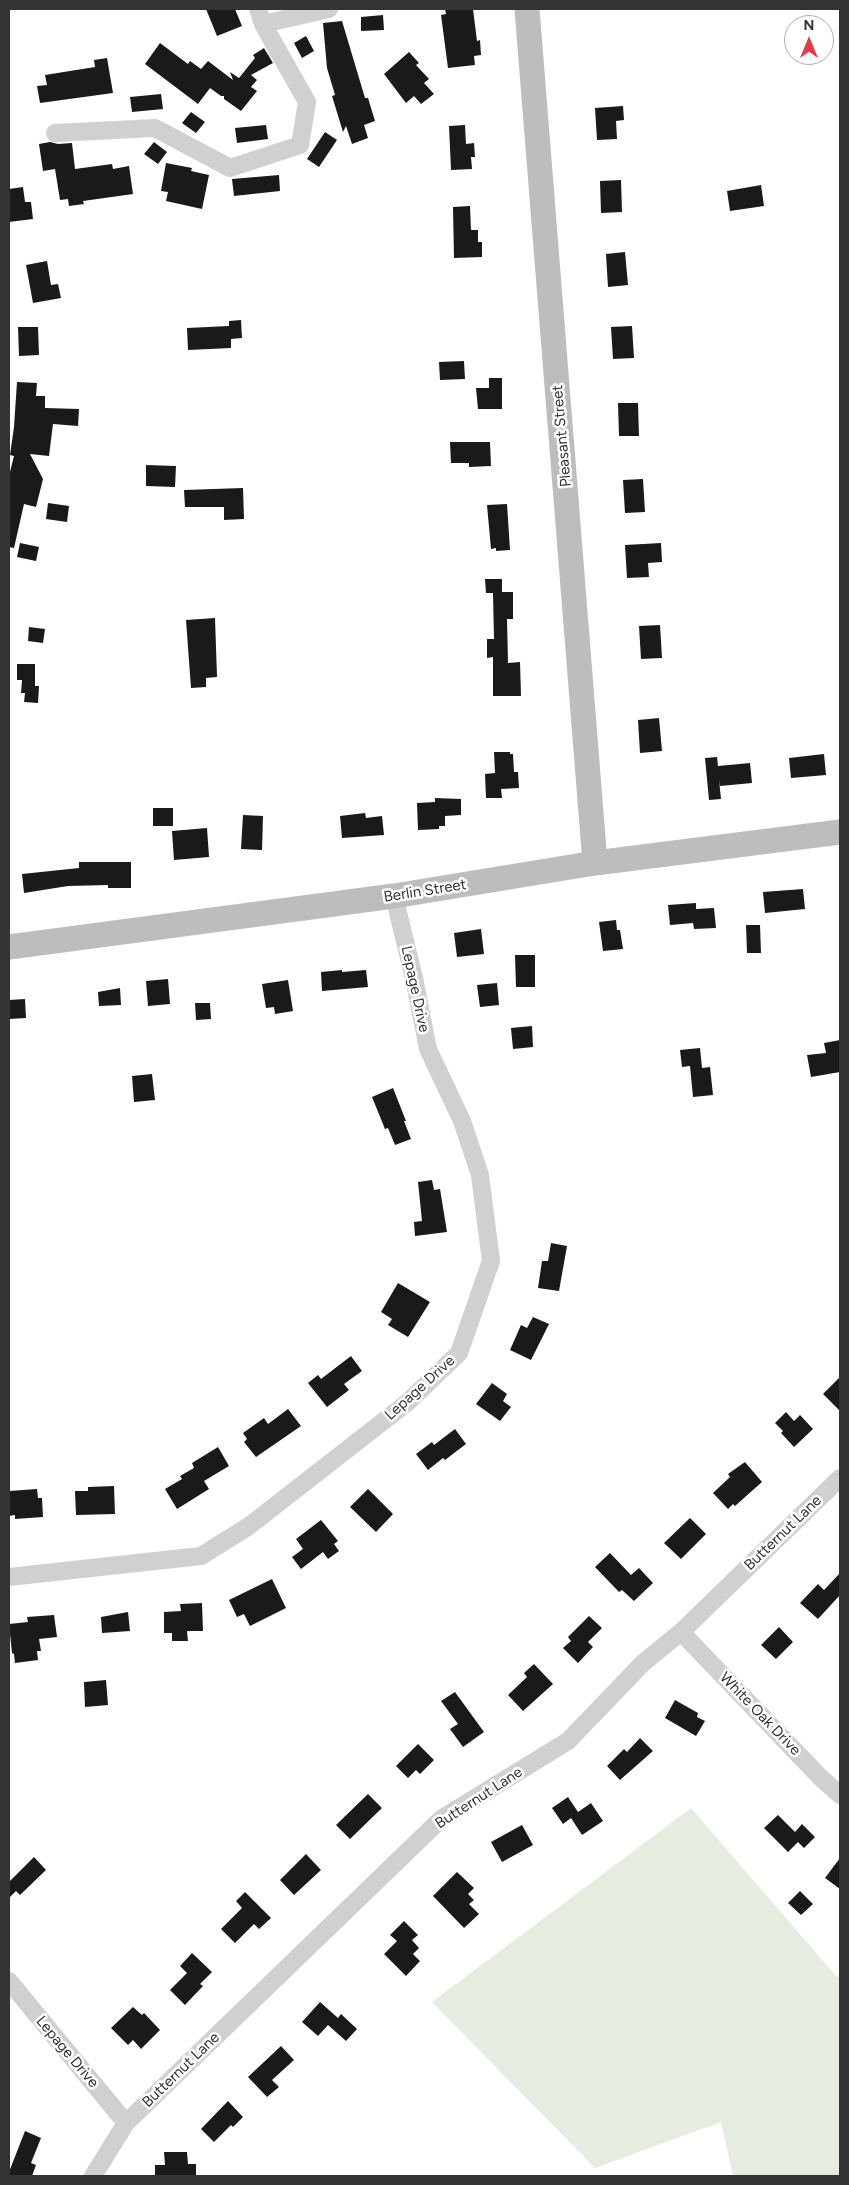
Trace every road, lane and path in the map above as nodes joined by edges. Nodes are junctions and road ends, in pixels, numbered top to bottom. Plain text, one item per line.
1 (328, 9) edge
2 (526, 9) edge
3 (260, 16) edge
4 (55, 133) dead end
5 (840, 832) edge
6 (596, 864) junction
7 (394, 896) junction
8 (9, 947) edge
9 (840, 1478) edge
10 (9, 1577) edge
11 (681, 1632) junction
12 (840, 1795) edge
13 (9, 1981) edge
14 (126, 2123) junction
15 (93, 2176) edge

1 - 3 street
2 - 6 street, Pleasant Street
3 - 4 street
5 - 6 street, Berlin Street
6 - 7 street, Berlin Street
7 - 8 street, Berlin Street
7 - 10 street, Lepage Drive
9 - 11 street, Butternut Lane
11 - 12 street, White Oak Drive
11 - 14 street, Butternut Lane
13 - 14 street, Lepage Drive
14 - 15 street, Butternut Lane

